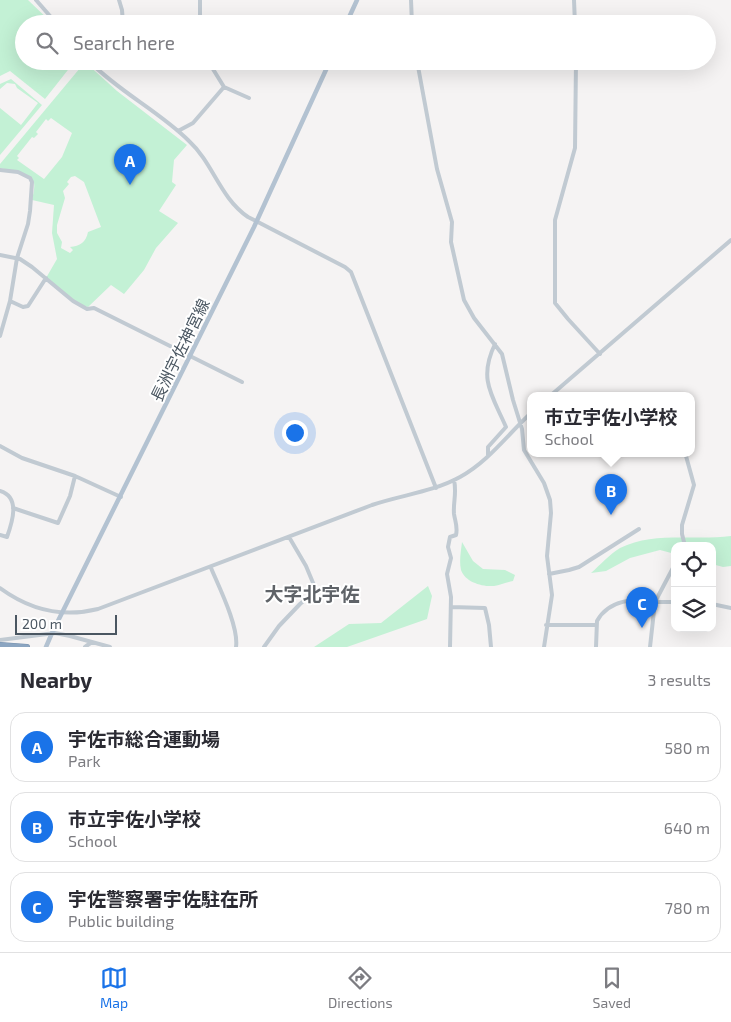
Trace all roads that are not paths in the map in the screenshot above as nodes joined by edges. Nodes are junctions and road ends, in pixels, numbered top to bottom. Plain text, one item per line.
1 (36, 0) edge
2 (119, 0) edge
3 (200, 0) edge
4 (357, 0) edge
5 (411, 0) edge
6 (574, 0) edge
7 (49, 15) edge
8 (122, 15) edge
9 (200, 15) edge
10 (350, 15) edge
11 (412, 15) edge
12 (575, 15) edge
13 (99, 70) edge
14 (214, 70) edge
15 (326, 70) edge
16 (419, 70) edge
17 (576, 70) edge
18 (224, 87) junction
19 (249, 98) dead end
20 (178, 131) junction
21 (0, 170) edge
22 (257, 221) junction
23 (731, 240) edge
24 (0, 255) edge
25 (17, 258) junction
26 (46, 278) junction
27 (10, 301) junction
28 (0, 336) edge
29 (494, 344) junction
30 (600, 354) junction
31 (190, 357) junction
32 (242, 382) dead end
33 (555, 392) edge
34 (527, 417) edge
35 (521, 422) junction
36 (0, 446) edge
37 (4, 449) junction
38 (0, 454) edge
39 (488, 455) junction
40 (527, 457) edge
41 (527, 457) edge
42 (686, 457) edge
43 (75, 476) junction
44 (454, 480) junction
45 (436, 488) junction
46 (0, 491) edge
47 (121, 497) junction
48 (13, 508) junction
49 (639, 529) dead end
50 (0, 535) edge
51 (289, 537) junction
52 (684, 542) edge
53 (211, 568) junction
54 (671, 572) edge
55 (549, 574) junction
56 (0, 588) edge
57 (656, 601) junction
58 (671, 602) edge
59 (716, 605) edge
60 (451, 607) junction
61 (731, 608) edge
62 (62, 613) junction
63 (546, 625) junction
64 (596, 625) junction
65 (52, 633) junction
66 (0, 640) edge
67 (0, 645) edge
68 (88, 645) edge
69 (27, 647) edge
70 (46, 647) edge
71 (110, 647) edge
72 (236, 647) edge
73 (264, 647) edge
74 (450, 647) edge
75 (491, 647) edge
76 (544, 647) edge
77 (596, 647) edge
78 (650, 647) edge

1 - 7 street
2 - 8 street
3 - 9 street
4 - 10 main road
5 - 11 street
6 - 12 street
13 - 20 street
14 - 18 street
15 - 22 main road, 長洲宇佐神宮線
16 - 29 street
17 - 30 street
18 - 19 street
18 - 20 street
20 - 22 street
21 - 25 street
22 - 31 main road, 長洲宇佐神宮線
22 - 45 street
23 - 30 street
24 - 25 street
25 - 26 street
25 - 27 street
26 - 27 street
26 - 31 street
27 - 28 street
29 - 35 street
29 - 39 street
30 - 33 street
31 - 32 street
31 - 47 main road, 長洲宇佐神宮線
34 - 35 street
35 - 39 street
35 - 40 street
36 - 37 street
37 - 38 street
37 - 43 street
39 - 44 street
41 - 55 street
42 - 52 street
43 - 47 street
43 - 48 street
44 - 45 street
44 - 60 street
45 - 51 street
46 - 48 street
47 - 62 main road, 長洲宇佐神宮線
48 - 50 street
49 - 55 street
51 - 53 street
51 - 73 street
53 - 62 street
53 - 72 street
54 - 57 street
55 - 63 street
56 - 62 street
57 - 58 street
57 - 64 street
57 - 78 street
59 - 61 street
60 - 74 street
60 - 75 street
62 - 65 main road, 長洲宇佐神宮線
63 - 64 street
63 - 76 street
64 - 77 street
65 - 66 street
65 - 68 street
65 - 70 main road, 長洲宇佐神宮線
67 - 69 highway
68 - 71 street

